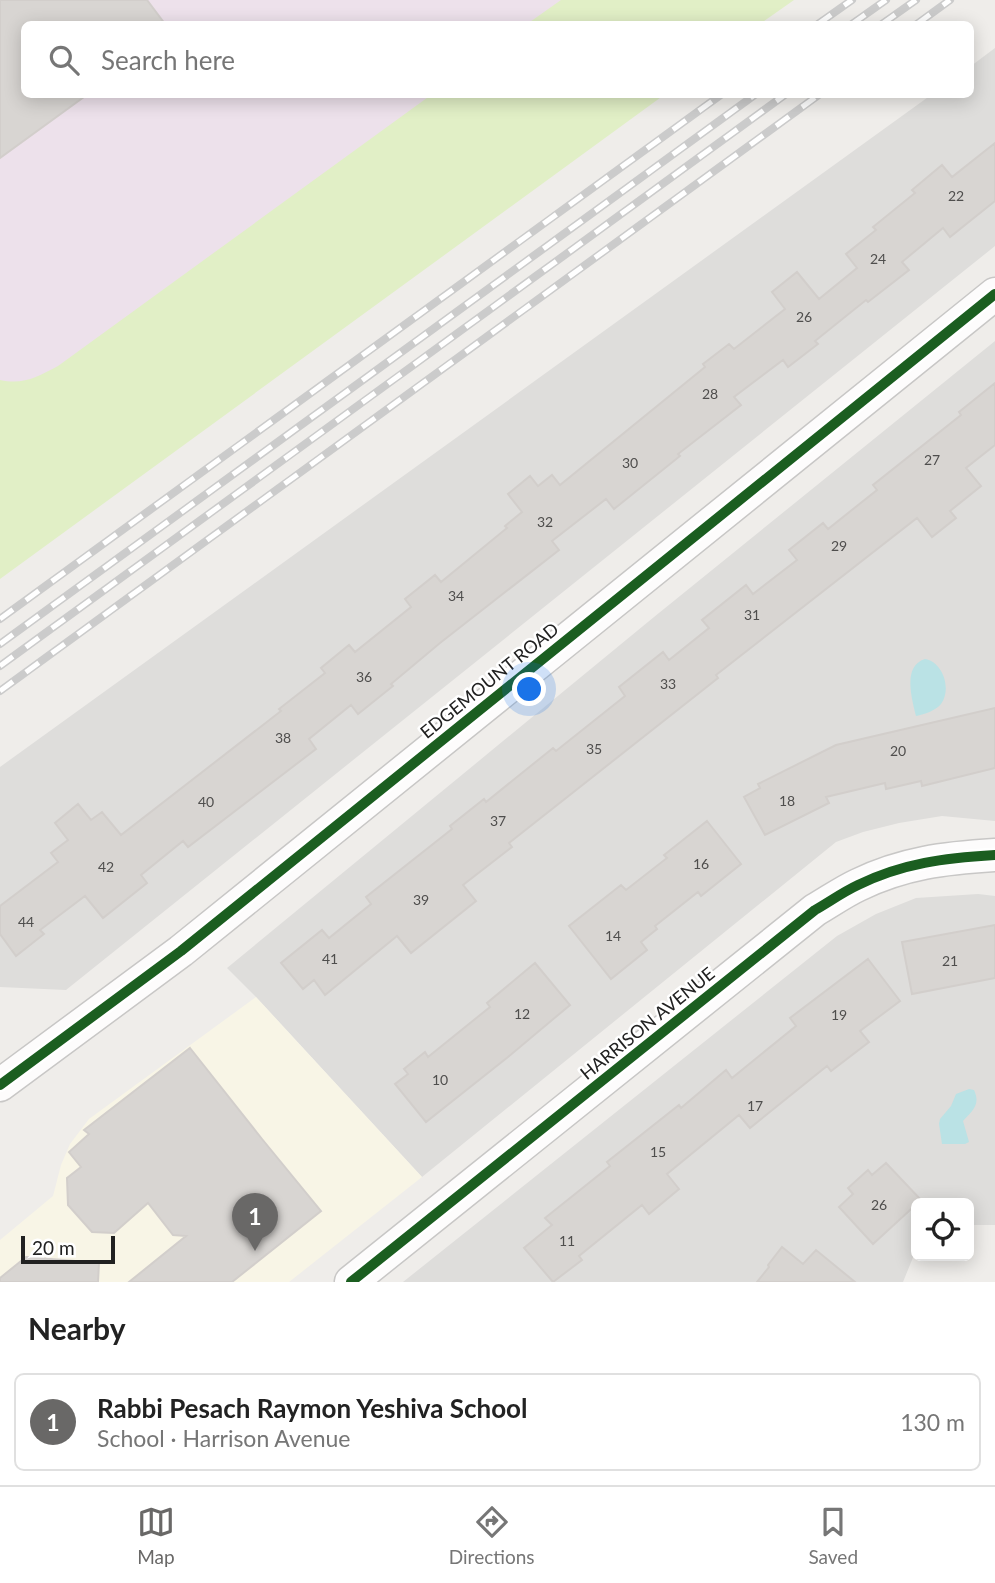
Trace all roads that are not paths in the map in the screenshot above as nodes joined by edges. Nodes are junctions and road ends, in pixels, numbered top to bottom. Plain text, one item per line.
1 (995, 294) edge
2 (995, 855) edge
3 (0, 1085) edge
4 (351, 1282) edge

1 - 3 street, EDGEMOUNT ROAD
2 - 4 street, HARRISON AVENUE

